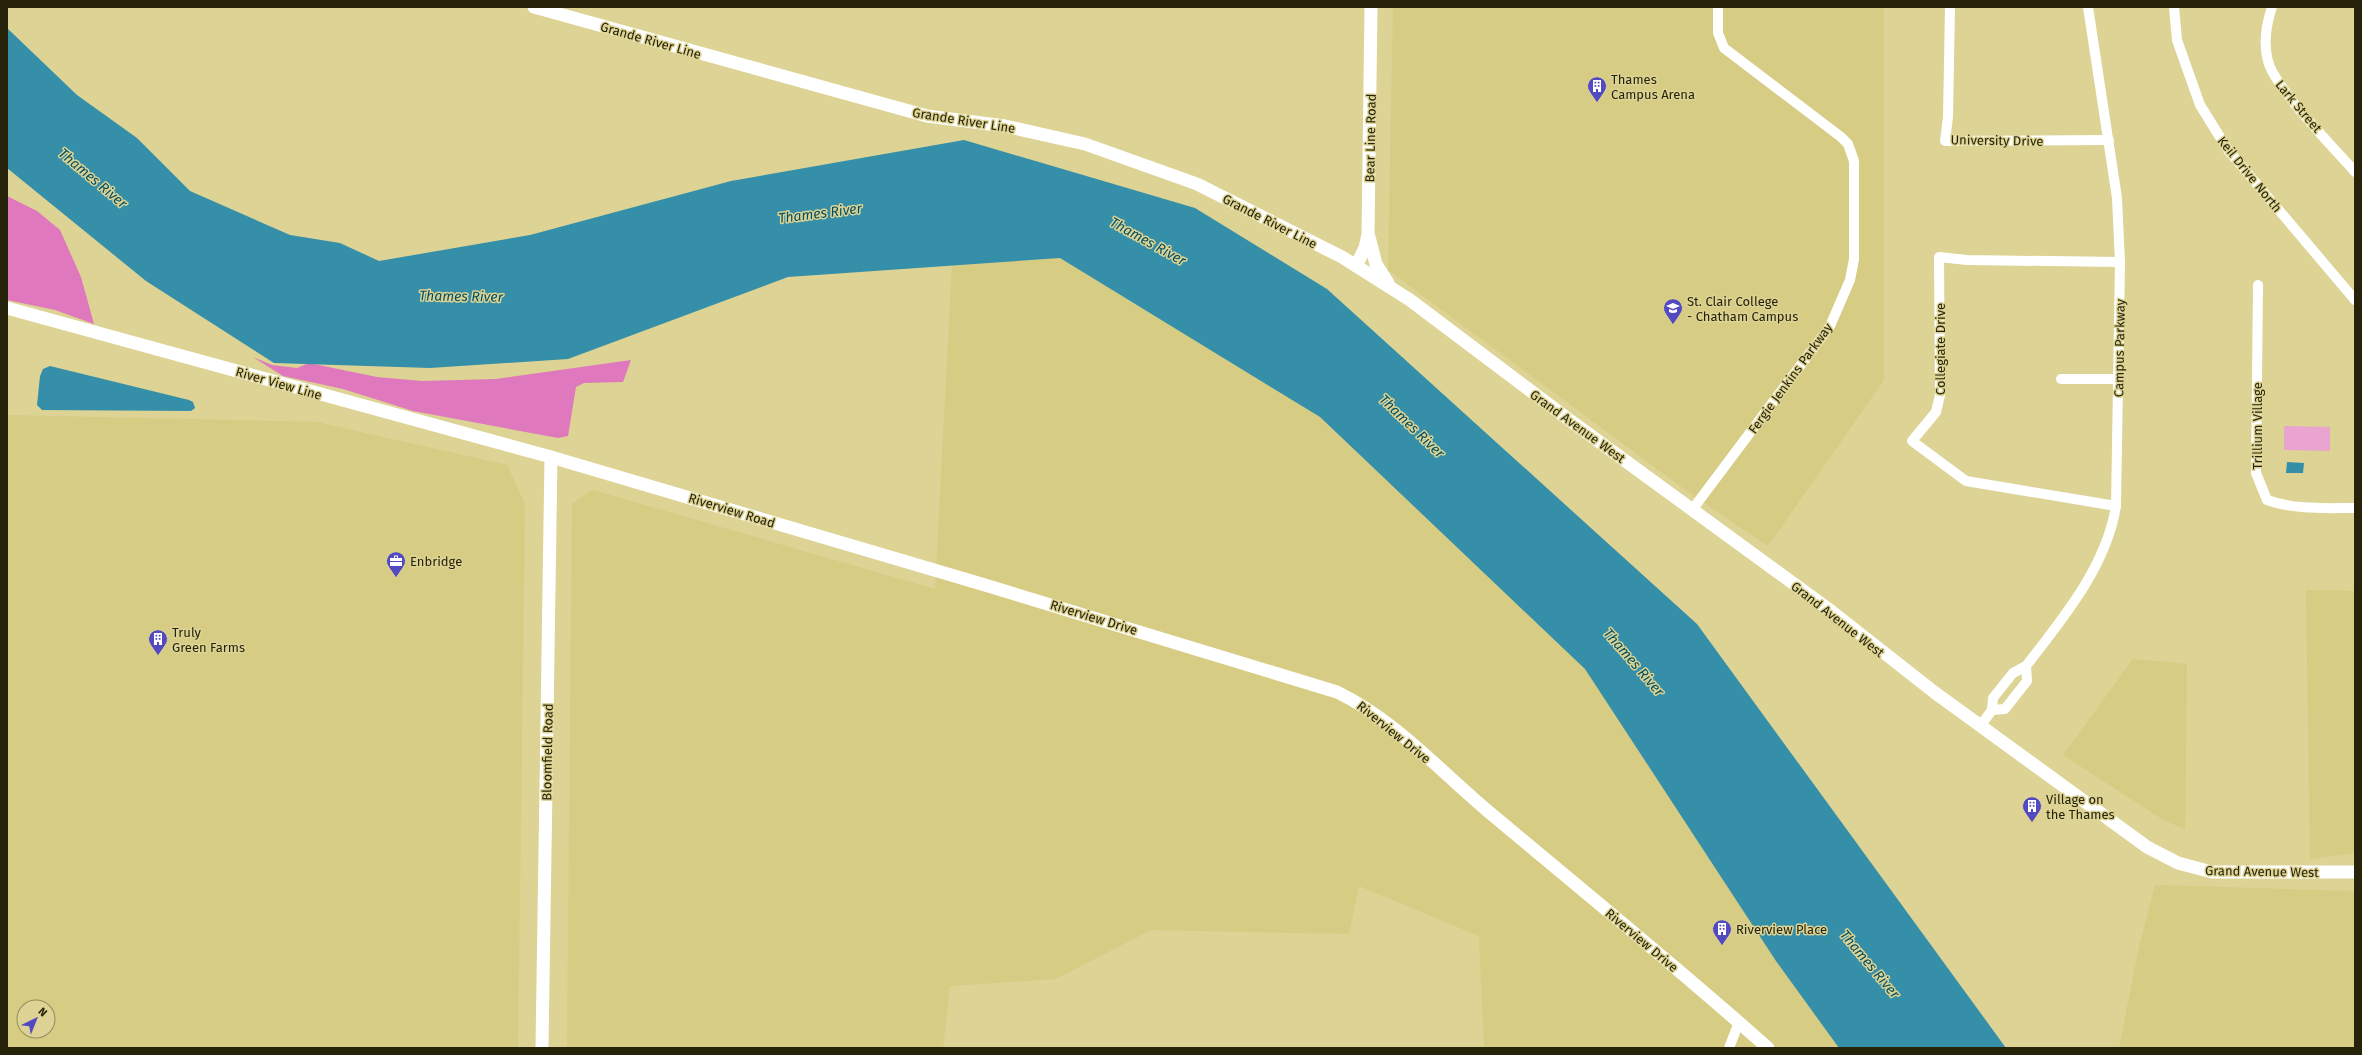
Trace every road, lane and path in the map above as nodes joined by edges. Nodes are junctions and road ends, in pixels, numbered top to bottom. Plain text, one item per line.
1 (534, 7) edge
2 (1371, 7) edge
3 (1718, 7) edge
4 (1950, 7) edge
5 (2088, 7) edge
6 (2174, 7) edge
7 (2272, 7) edge
8 (2109, 140) junction
9 (2355, 172) edge
10 (1368, 234) junction
11 (2120, 262) junction
12 (1356, 266) junction
13 (2258, 285) dead end
14 (1399, 293) junction
15 (2355, 300) edge
16 (7, 308) edge
17 (2061, 379) dead end
18 (2119, 379) junction
19 (551, 457) junction
20 (2116, 506) junction
21 (2355, 508) edge
22 (1692, 510) junction
23 (912, 564) joint
24 (2026, 666) junction
25 (1992, 710) junction
26 (1981, 725) junction
27 (2355, 872) edge
28 (1739, 1022) junction
29 (542, 1048) edge
30 (1729, 1048) edge
31 (1768, 1048) edge

1 - 12 main road, Grande River Line
2 - 10 main road, Bear Line Road
3 - 22 street, Fergie Jenkins Parkway
4 - 8 street, University Drive
5 - 8 street, Campus Parkway
6 - 15 street, Keil Drive North
7 - 9 street, Lark Street
8 - 11 street, Campus Parkway
10 - 12 main road, Bear Line Road
10 - 14 main road
11 - 18 street, Campus Parkway
11 - 20 street, Collegiate Drive
12 - 14 main road, Grand Avenue West
13 - 21 street, Trillium Village
14 - 22 main road, Grand Avenue West
16 - 19 main road, River View Line
17 - 18 street
18 - 20 street, Campus Parkway
19 - 23 main road, Riverview Road
19 - 29 main road, Bloomfield Road
20 - 24 street, Campus Parkway
22 - 26 main road, Grand Avenue West
23 - 28 main road, Riverview Drive
24 - 25 street, Campus Parkway
24 - 25 street
25 - 26 street, Campus Parkway
26 - 27 main road, Grand Avenue West
28 - 30 street
28 - 31 main road, Riverview Drive

